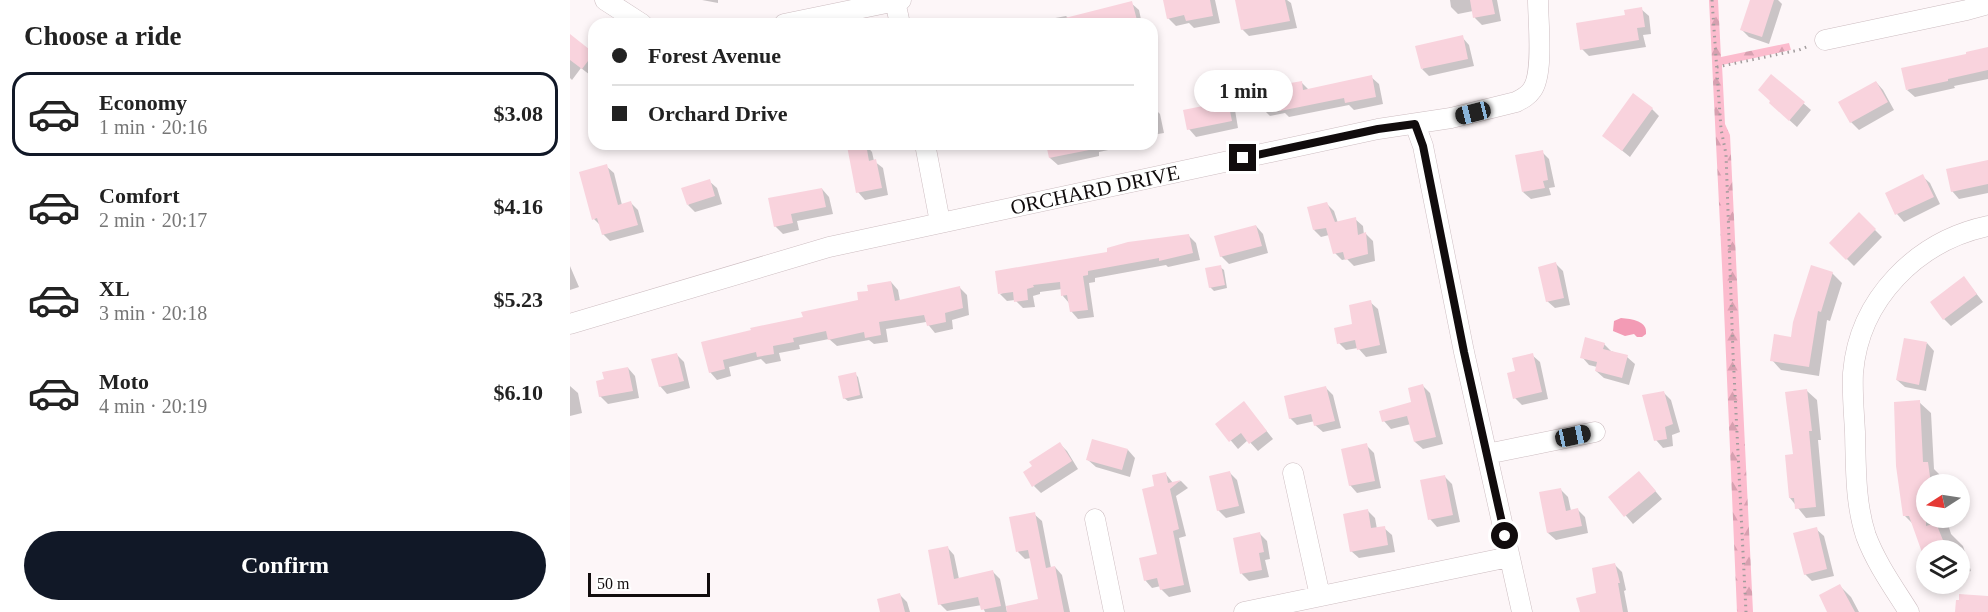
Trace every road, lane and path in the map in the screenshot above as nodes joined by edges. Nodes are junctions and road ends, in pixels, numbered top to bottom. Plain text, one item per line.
1 (605, 0) edge
2 (1538, 0) edge
3 (1712, 0) edge
4 (898, 1) edge
5 (1988, 4) edge
6 (633, 18) edge
7 (814, 18) edge
8 (899, 18) edge
9 (1825, 40) joint
10 (1717, 67) junction
11 (1415, 124) junction
12 (926, 150) edge
13 (940, 222) junction
14 (1988, 226) edge
15 (570, 324) edge
16 (1595, 432) dead end
17 (1487, 454) junction
18 (1293, 473) dead end
19 (1095, 519) dead end
20 (1509, 557) junction
21 (1320, 596) junction
22 (1114, 612) edge
23 (1244, 612) edge
24 (1522, 612) edge
25 (1746, 612) edge
26 (1909, 612) edge

1 - 6 street
2 - 11 street, ORCHARD DRIVE
3 - 10 path
4 - 7 street
4 - 8 street
5 - 9 street
9 - 10 path
10 - 25 path
11 - 13 street, ORCHARD DRIVE
11 - 17 street
12 - 13 street
13 - 15 street, ORCHARD DRIVE
14 - 26 street
16 - 17 street
17 - 20 street
18 - 21 street
19 - 22 street
20 - 21 street
20 - 24 street
21 - 23 street

